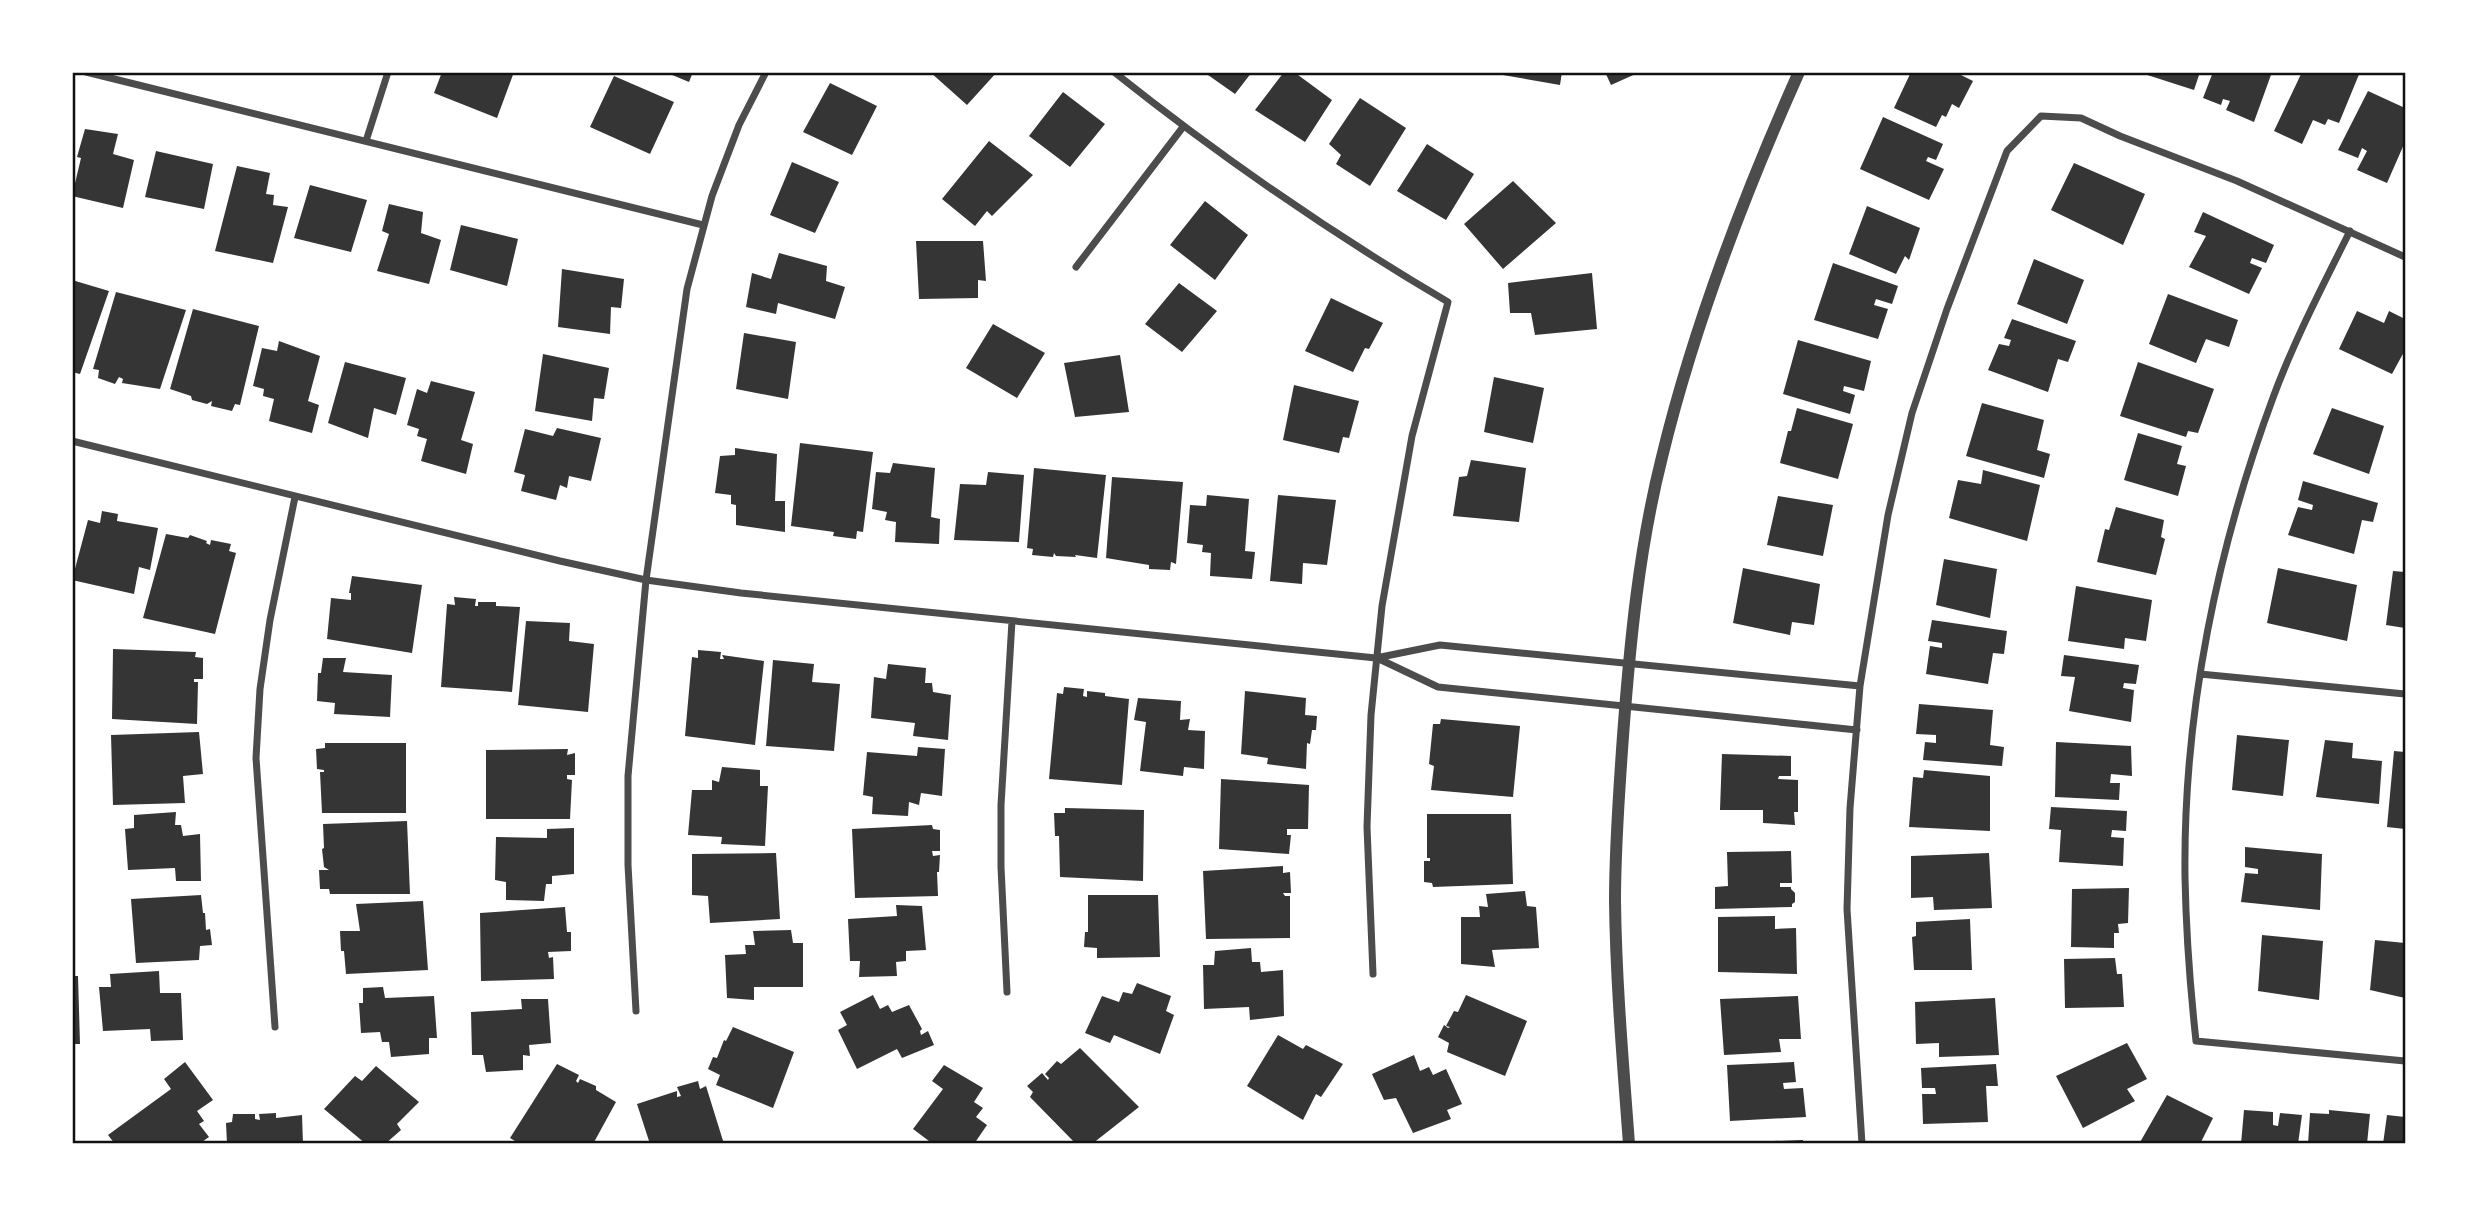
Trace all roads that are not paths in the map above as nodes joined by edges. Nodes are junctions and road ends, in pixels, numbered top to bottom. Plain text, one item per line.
1 (86, 72) edge
2 (388, 72) edge
3 (765, 72) edge
4 (1114, 72) edge
5 (1799, 72) edge
6 (1183, 127) junction
7 (366, 141) junction
8 (703, 225) junction
9 (2350, 232) junction
10 (2405, 257) edge
11 (1076, 267) dead end
12 (72, 441) edge
13 (295, 497) junction
14 (646, 580) junction
15 (1012, 621) junction
16 (1376, 658) junction
17 (1628, 662) junction
18 (2200, 674) junction
19 (1860, 686) junction
20 (2405, 694) edge
21 (1625, 705) junction
22 (1857, 730) junction
23 (1373, 974) dead end
24 (1007, 992) dead end
25 (636, 1011) dead end
26 (275, 1027) dead end
27 (2405, 1062) edge
28 (1629, 1144) edge
29 (1862, 1144) edge

1 - 7 street
2 - 7 street
3 - 8 street
4 - 6 street
5 - 17 street
6 - 11 street
6 - 16 street
7 - 8 street
8 - 14 street
9 - 10 street
9 - 18 street
9 - 19 street
12 - 13 street
13 - 14 street
13 - 26 street
14 - 15 street
14 - 25 street
15 - 16 street
15 - 24 street
16 - 17 street
16 - 21 street
16 - 23 street
17 - 19 street
17 - 21 street
18 - 20 street
18 - 27 street
19 - 22 street
21 - 22 street
21 - 28 street
22 - 29 street

